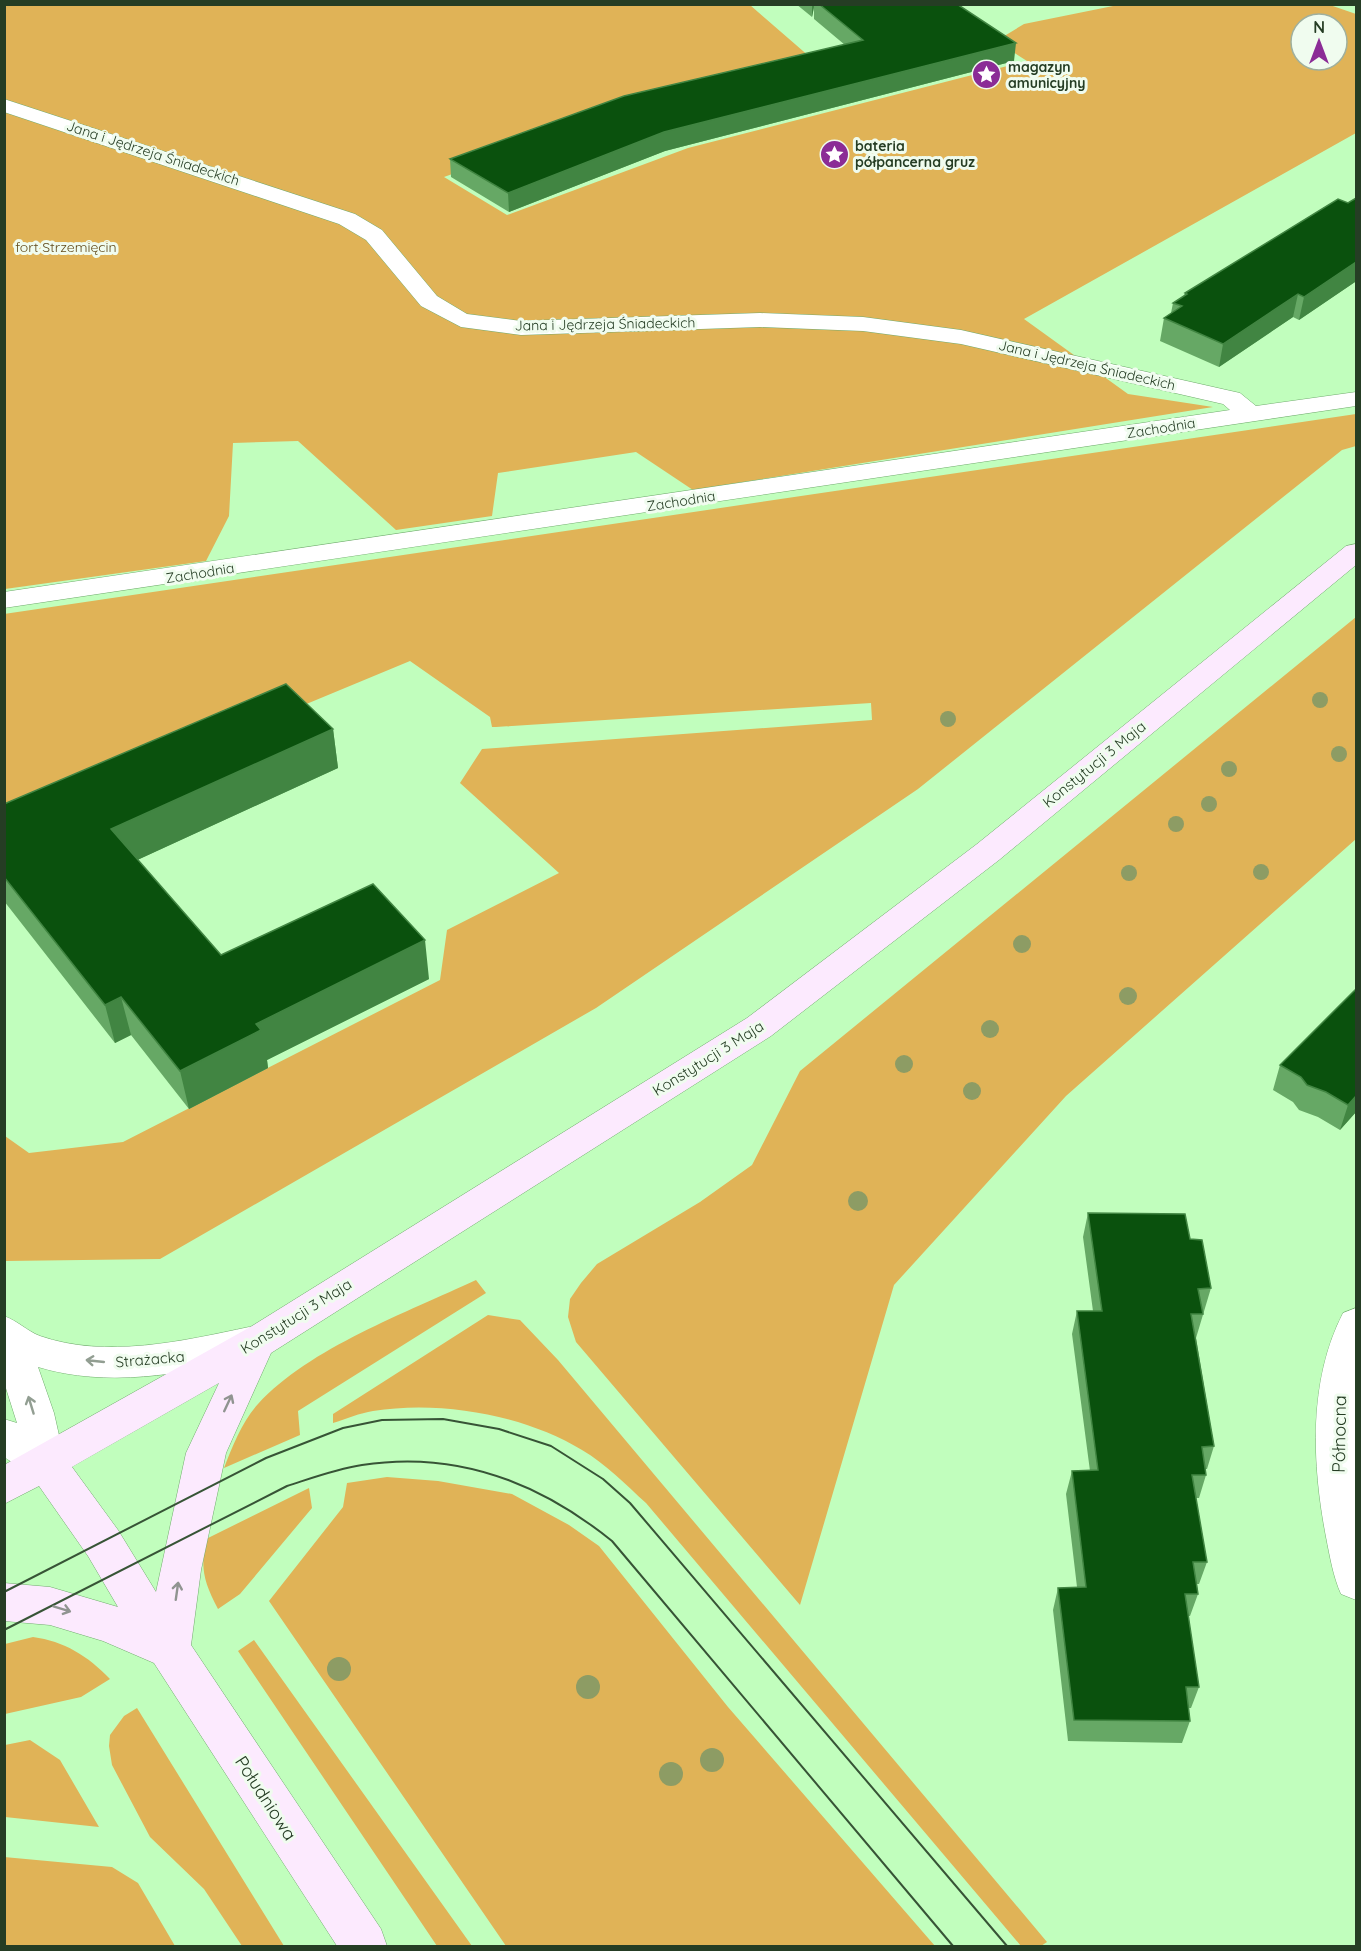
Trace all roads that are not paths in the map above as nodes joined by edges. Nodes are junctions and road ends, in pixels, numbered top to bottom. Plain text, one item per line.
1 (4, 105) edge
2 (1356, 399) edge
3 (1251, 415) junction
4 (1356, 552) edge
5 (4, 600) edge
6 (1356, 1324) edge
7 (8, 1336) edge
8 (256, 1341) junction
9 (4, 1436) edge
10 (45, 1462) junction
11 (4, 1486) edge
12 (1356, 1581) edge
13 (4, 1602) edge
14 (169, 1649) junction
15 (364, 1947) edge

1 - 3 street, Jana i Jędrzeja Śniadeckich
2 - 3 street, Zachodnia
3 - 5 street, Zachodnia
4 - 8 street, Konstytucji 3 Maja
6 - 12 street, Północna
8 -> 7 street, Strażacka
10 -> 7 street, Strażacka
8 - 10 street, Konstytucji 3 Maja
14 -> 8 street
9 - 10 street
10 - 11 street, Konstytucji 3 Maja
10 - 14 street, Południowa
13 -> 14 street
14 - 15 street, Południowa

